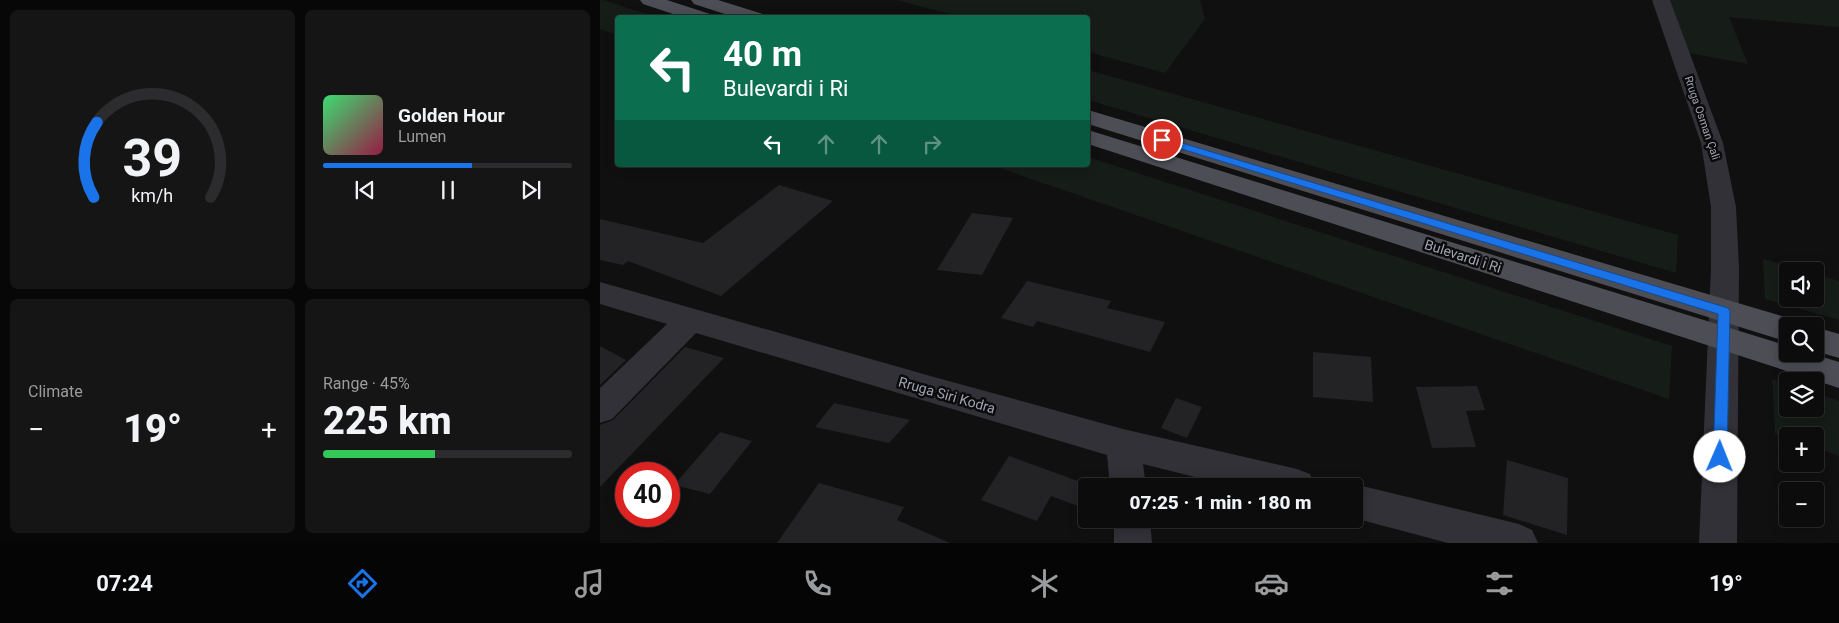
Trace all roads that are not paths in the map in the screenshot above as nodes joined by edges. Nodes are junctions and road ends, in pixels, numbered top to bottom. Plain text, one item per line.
1 (648, 0) edge
2 (700, 0) edge
3 (1662, 0) edge
4 (695, 15) edge
5 (748, 15) edge
6 (1090, 118) edge
7 (1090, 138) edge
8 (600, 293) edge
9 (691, 319) junction
10 (1724, 325) junction
11 (1779, 329) edge
12 (1824, 341) edge
13 (1839, 346) edge
14 (1839, 375) edge
15 (600, 409) edge
16 (1123, 444) junction
17 (1127, 478) edge
18 (1264, 478) edge
19 (1363, 503) edge
20 (1132, 528) edge
21 (1133, 543) edge
22 (1520, 543) edge
23 (1718, 543) edge

1 - 4 main road
2 - 5 main road
3 - 10 street, Rruga Osman Çali
6 - 10 main road, Bulevardi i Ri
7 - 10 main road, Bulevardi i Ri
8 - 9 street, Rruga Siri Kodra
9 - 15 street
9 - 16 street, Rruga Siri Kodra
10 - 11 main road, Bulevardi i Ri
10 - 14 main road, Bulevardi i Ri
10 - 23 street, Rruga Osman Çali
12 - 13 main road
16 - 17 street
16 - 18 street, Rruga Siri Kodra
19 - 22 street
20 - 21 street

